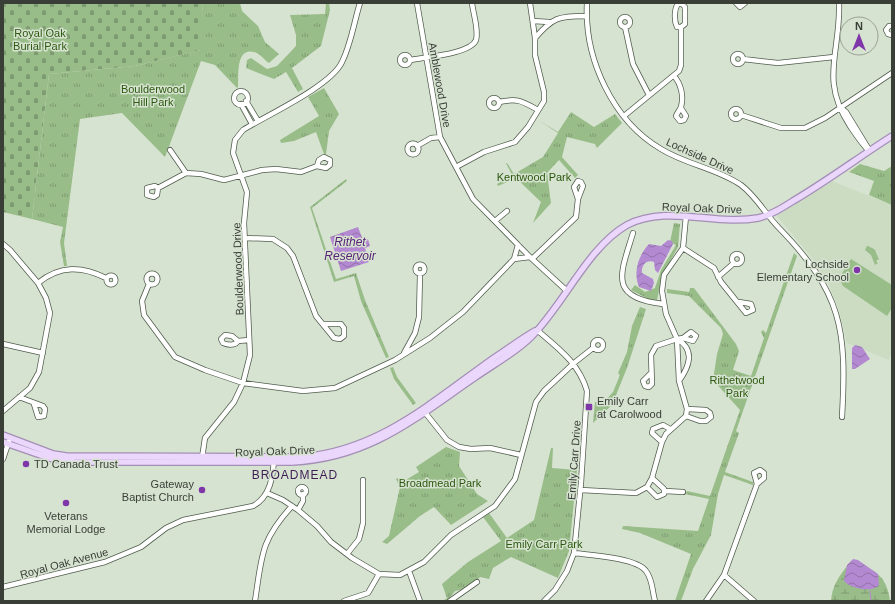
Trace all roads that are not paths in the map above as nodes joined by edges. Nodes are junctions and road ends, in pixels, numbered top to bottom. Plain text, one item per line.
1 (360, 3) edge
2 (417, 3) edge
3 (472, 3) edge
4 (530, 3) edge
5 (587, 3) edge
6 (736, 3) edge
7 (745, 3) edge
8 (839, 3) edge
9 (586, 16) junction
10 (533, 21) junction
11 (549, 22) junction
12 (892, 26) edge
13 (625, 27) dead end
14 (681, 27) junction
15 (892, 35) edge
16 (536, 38) junction
17 (425, 57) junction
18 (834, 57) junction
19 (743, 59) dead end
20 (410, 60) dead end
21 (892, 73) edge
22 (674, 76) junction
23 (649, 95) junction
24 (246, 102) junction
25 (499, 102) dead end
26 (241, 104) junction
27 (840, 107) junction
28 (681, 108) dead end
29 (538, 110) junction
30 (741, 115) dead end
31 (624, 116) junction
32 (258, 121) junction
33 (252, 124) junction
34 (892, 136) edge
35 (440, 137) junction
36 (417, 146) dead end
37 (170, 150) dead end
38 (869, 151) junction
39 (317, 166) dead end
40 (456, 167) junction
41 (186, 173) junction
42 (240, 175) junction
43 (158, 188) dead end
44 (578, 199) dead end
45 (507, 211) dead end
46 (768, 215) junction
47 (686, 216) junction
48 (495, 221) junction
49 (634, 233) dead end
50 (245, 238) junction
51 (3, 244) edge
52 (518, 245) junction
53 (683, 248) junction
54 (531, 258) junction
55 (514, 259) junction
56 (734, 263) dead end
57 (420, 274) dead end
58 (718, 277) junction
59 (106, 278) dead end
60 (38, 283) junction
61 (149, 284) dead end
62 (567, 291) junction
63 (739, 302) junction
64 (664, 304) junction
65 (323, 324) junction
66 (537, 330) junction
67 (683, 338) dead end
68 (677, 339) junction
69 (238, 340) dead end
70 (249, 340) junction
71 (3, 344) edge
72 (594, 348) dead end
73 (43, 353) junction
74 (404, 353) junction
75 (574, 363) junction
76 (651, 373) dead end
77 (679, 381) junction
78 (243, 383) junction
79 (19, 397) junction
80 (34, 404) dead end
81 (4, 409) edge
82 (687, 409) junction
83 (424, 411) junction
84 (686, 416) junction
85 (842, 417) dead end
86 (670, 429) junction
87 (3, 435) edge
88 (7, 441) edge
89 (662, 442) junction
90 (521, 455) junction
91 (3, 459) edge
92 (202, 459) junction
93 (274, 460) junction
94 (652, 478) junction
95 (363, 480) dead end
96 (757, 484) dead end
97 (647, 487) junction
98 (581, 490) junction
99 (665, 491) junction
100 (683, 492) dead end
101 (267, 493) junction
102 (303, 494) dead end
103 (292, 506) junction
104 (298, 510) junction
105 (574, 552) junction
106 (347, 554) junction
107 (409, 571) junction
108 (379, 574) junction
109 (724, 575) junction
110 (477, 582) dead end
111 (3, 587) edge
112 (255, 601) edge
113 (346, 601) edge
114 (420, 601) edge
115 (450, 601) edge
116 (544, 601) edge
117 (655, 601) edge
118 (706, 601) edge
119 (754, 601) edge

1 - 32 street, Boulderwood Drive
2 - 17 street, Amblewood Drive
3 - 17 street
4 - 10 street
5 - 9 street, Lochside Drive
6 - 7 street
8 - 18 street
9 - 11 street
9 - 31 street, Lochside Drive
10 - 11 street
10 - 16 street
11 - 16 street
12 - 15 street
13 - 23 street
14 - 14 street
14 - 22 street
16 - 29 street
17 - 20 street
17 - 35 street, Amblewood Drive
18 - 19 street
18 - 27 street
21 - 27 street
22 - 23 street
22 - 28 street
23 - 31 street
24 - 26 street
24 - 26 street
24 - 32 street
25 - 29 street
26 - 33 street
27 - 30 street
27 - 38 street
29 - 40 street
31 - 46 street, Lochside Drive
32 - 33 street, Boulderwood Drive
33 - 42 street, Boulderwood Drive
34 - 38 main road, Royal Oak Drive
35 - 36 street
35 - 40 street, Amblewood Drive
37 - 41 street
38 - 46 main road, Royal Oak Drive
39 - 42 street
40 - 48 street, Amblewood Drive
41 - 42 street
41 - 43 street
42 - 50 street, Boulderwood Drive
44 - 54 street
45 - 48 street
46 - 47 main road, Royal Oak Drive
46 - 85 street, Lochside Drive
47 - 53 street
47 - 62 main road, Royal Oak Drive
48 - 52 street, Amblewood Drive
49 - 64 street
50 - 65 street
50 - 70 street, Boulderwood Drive
51 - 60 street
52 - 54 street, Amblewood Drive
52 - 55 street
53 - 58 street
53 - 64 street
54 - 55 street
54 - 62 street, Amblewood Drive
55 - 74 street
56 - 58 street
57 - 74 street
58 - 63 street
59 - 60 street
60 - 73 street
61 - 78 street
62 - 66 main road, Royal Oak Drive
63 - 63 street
64 - 68 street
65 - 65 street
66 - 75 street, Emily Carr Drive
66 - 83 main road, Royal Oak Drive
67 - 68 street
68 - 76 street
68 - 77 street
68 - 77 street
69 - 70 street
70 - 78 street, Boulderwood Drive
71 - 73 street
72 - 75 street
73 - 79 street
74 - 78 street
75 - 90 street
75 - 98 street, Emily Carr Drive
77 - 82 street
78 - 92 street, Boulderwood Drive
79 - 80 street
79 - 81 street
82 - 84 street
82 - 84 street
83 - 90 street
83 - 93 main road, Royal Oak Drive
84 - 86 street
86 - 89 street
86 - 89 street
87 - 88 main road, Royal Oak Drive
88 - 91 street
88 - 92 main road, Royal Oak Drive
89 - 94 street
90 - 107 street
92 - 93 main road, Royal Oak Drive
93 - 101 street
94 - 97 street
94 - 99 street
95 - 106 street
96 - 109 street
97 - 98 street
97 - 99 street
98 - 105 street, Emily Carr Drive
99 - 100 street
101 - 103 street
101 - 111 street, Royal Oak Avenue
102 - 104 street
103 - 104 street
103 - 112 street
104 - 106 street
105 - 116 street, Emily Carr Drive
105 - 117 street
106 - 108 street
107 - 108 street
107 - 114 street
108 - 113 street
109 - 118 street
109 - 119 street
110 - 115 street

